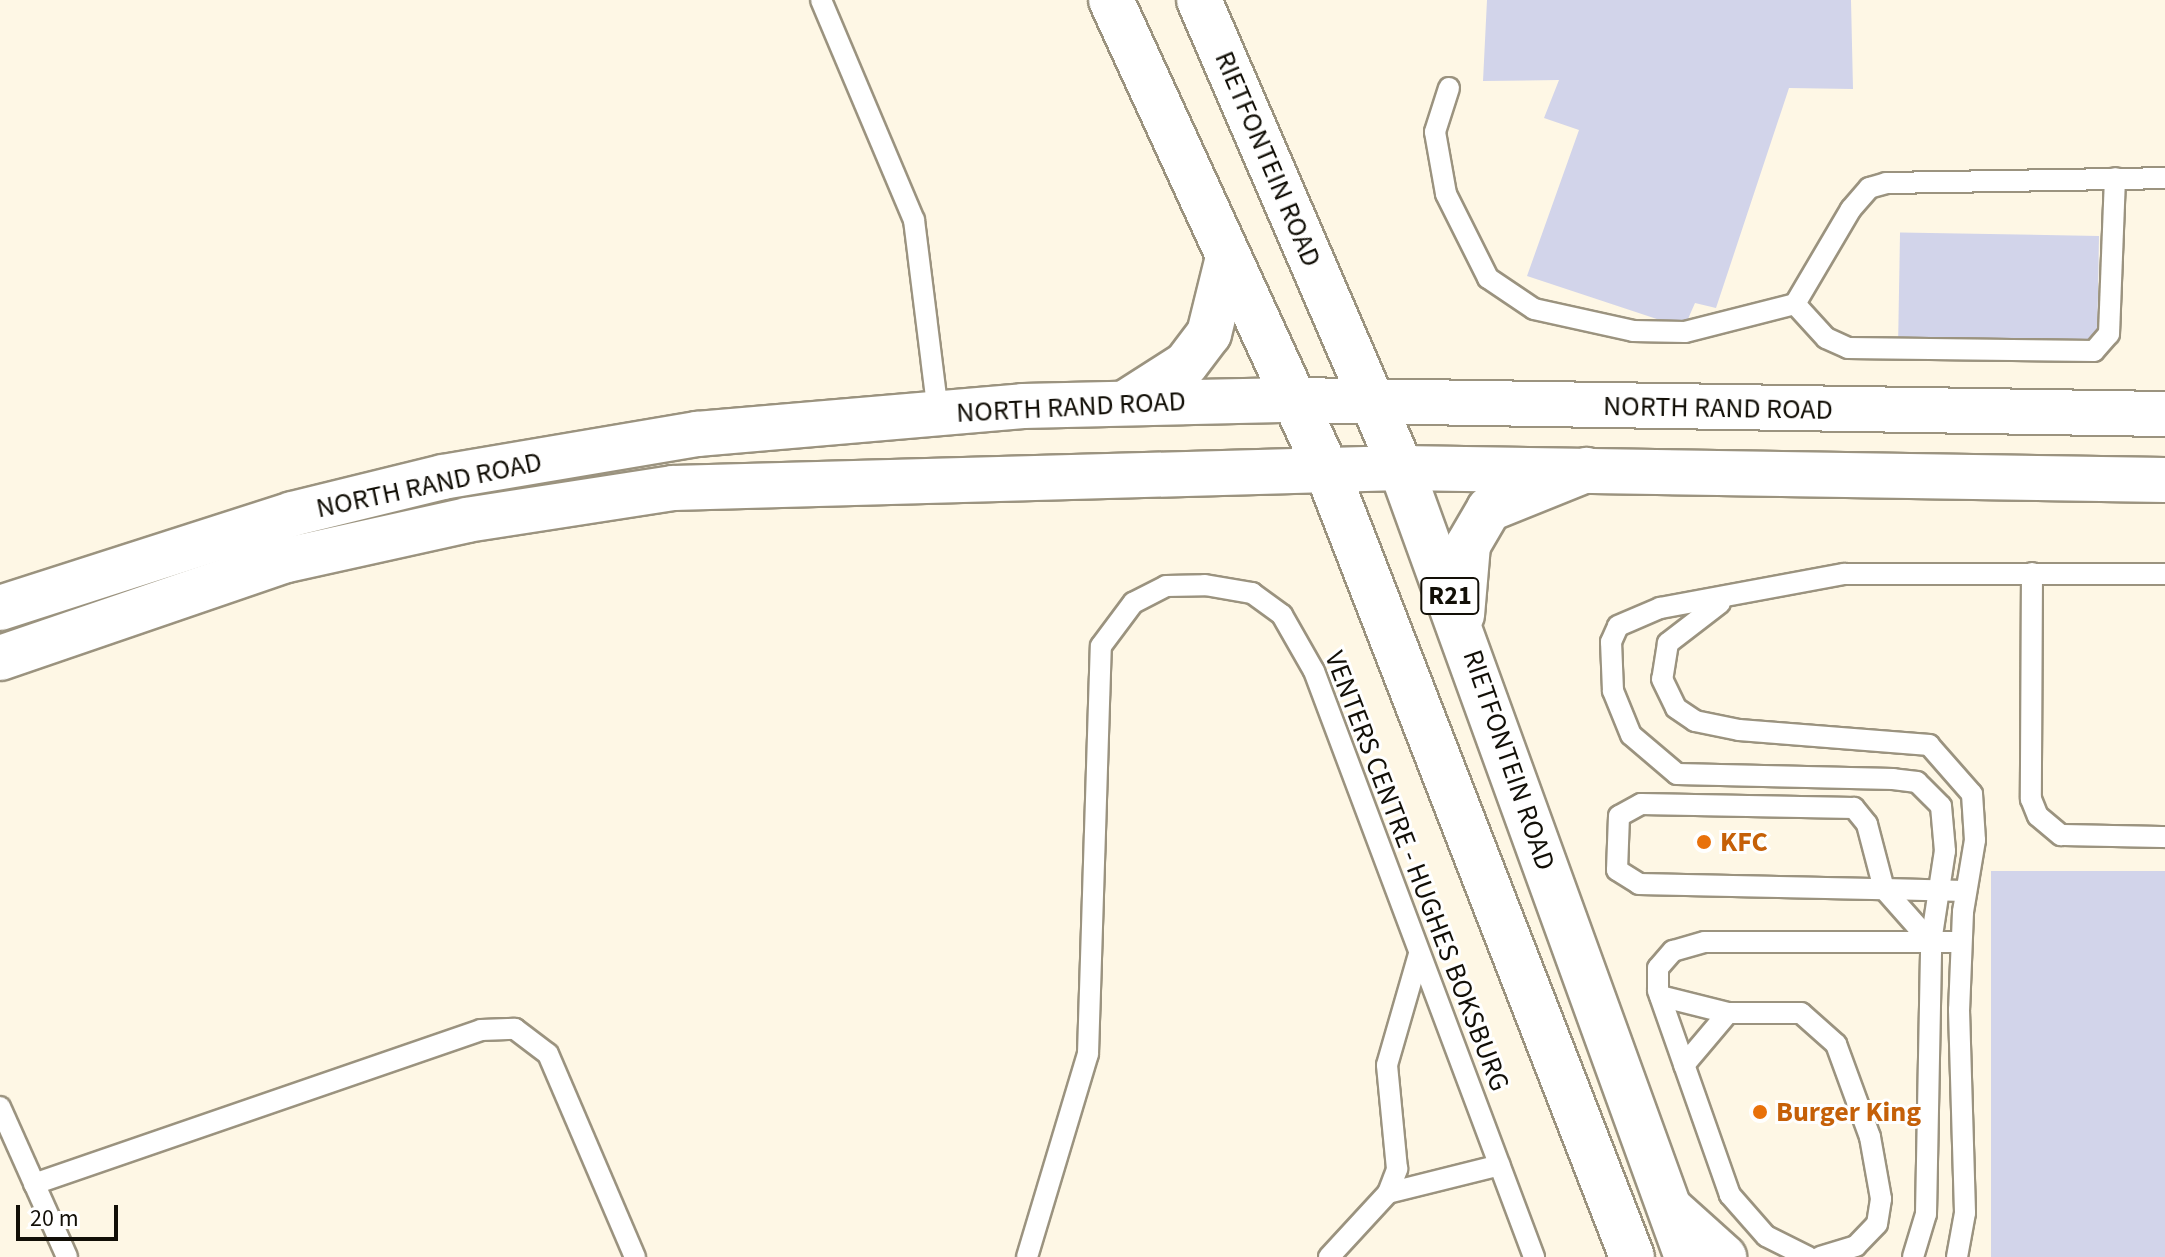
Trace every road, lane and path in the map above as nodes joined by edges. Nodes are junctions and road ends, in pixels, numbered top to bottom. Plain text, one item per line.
1 (821, 0) edge
2 (1200, 2) edge
3 (1119, 19) edge
4 (1449, 88) dead end
5 (2115, 178) junction
6 (2165, 178) edge
7 (1228, 257) junction
8 (1795, 304) junction
9 (1293, 400) junction
10 (1125, 403) junction
11 (1374, 404) junction
12 (938, 413) junction
13 (2165, 414) edge
14 (1401, 468) junction
15 (1586, 470) junction
16 (1327, 471) junction
17 (2165, 480) edge
18 (2032, 573) junction
19 (2165, 574) edge
20 (1729, 597) junction
21 (0, 608) edge
22 (1461, 625) junction
23 (0, 658) edge
24 (2165, 837) edge
25 (1884, 889) junction
26 (1934, 891) junction
27 (1965, 891) junction
28 (1931, 942) junction
29 (1961, 942) junction
30 (1419, 954) junction
31 (1660, 996) junction
32 (1728, 1013) junction
33 (1684, 1065) junction
34 (0, 1107) edge
35 (1500, 1165) junction
36 (34, 1184) junction
37 (1388, 1193) junction
38 (1662, 1201) junction
39 (1623, 1248) edge
40 (67, 1257) edge
41 (635, 1257) edge
42 (1027, 1257) edge
43 (1329, 1257) edge
44 (1534, 1257) edge
45 (1687, 1257) edge
46 (1724, 1257) edge
47 (1808, 1257) edge
48 (1821, 1257) edge
49 (1913, 1257) edge
50 (1957, 1257) edge

1 - 12 lane
2 - 11 main road, RIETFONTEIN ROAD / R21
3 - 7 main road, RIETFONTEIN ROAD / R21
4 - 8 lane
5 - 6 lane
5 - 8 lane
5 - 8 lane
7 - 9 main road, RIETFONTEIN ROAD / R21
7 - 10 main road
9 - 10 main road, NORTH RAND ROAD
9 - 11 main road, NORTH RAND ROAD
9 - 16 main road, RIETFONTEIN ROAD / R21
10 - 12 main road, NORTH RAND ROAD
11 - 13 main road, NORTH RAND ROAD
11 - 14 main road, RIETFONTEIN ROAD / R21
12 - 21 main road, NORTH RAND ROAD
14 - 15 main road, NORTH RAND ROAD
14 - 16 main road, NORTH RAND ROAD
14 - 22 main road, RIETFONTEIN ROAD / R21
15 - 17 main road, NORTH RAND ROAD
15 - 22 main road
16 - 23 main road, NORTH RAND ROAD
16 - 39 main road, RIETFONTEIN ROAD / R21
18 - 19 lane
18 - 20 lane
18 - 24 lane
20 - 26 lane
20 - 27 lane
22 - 38 main road, RIETFONTEIN ROAD / R21
25 - 25 lane
25 - 26 lane
25 - 28 lane
26 - 27 lane
26 - 28 lane
27 - 29 lane
28 - 29 lane
28 - 31 lane
28 - 49 lane
29 - 50 lane
30 - 35 lane, VENTERS CENTRE - HUGHES BOKSBURG
30 - 37 lane
30 - 42 lane, VENTERS CENTRE - HUGHES BOKSBURG
31 - 32 lane
31 - 33 lane
32 - 33 lane
32 - 48 lane
33 - 47 lane
34 - 36 lane
35 - 37 lane
35 - 44 lane, VENTERS CENTRE - HUGHES BOKSBURG
36 - 40 lane
36 - 41 lane
37 - 43 lane
38 - 45 main road, RIETFONTEIN ROAD / R21
38 - 46 main road

